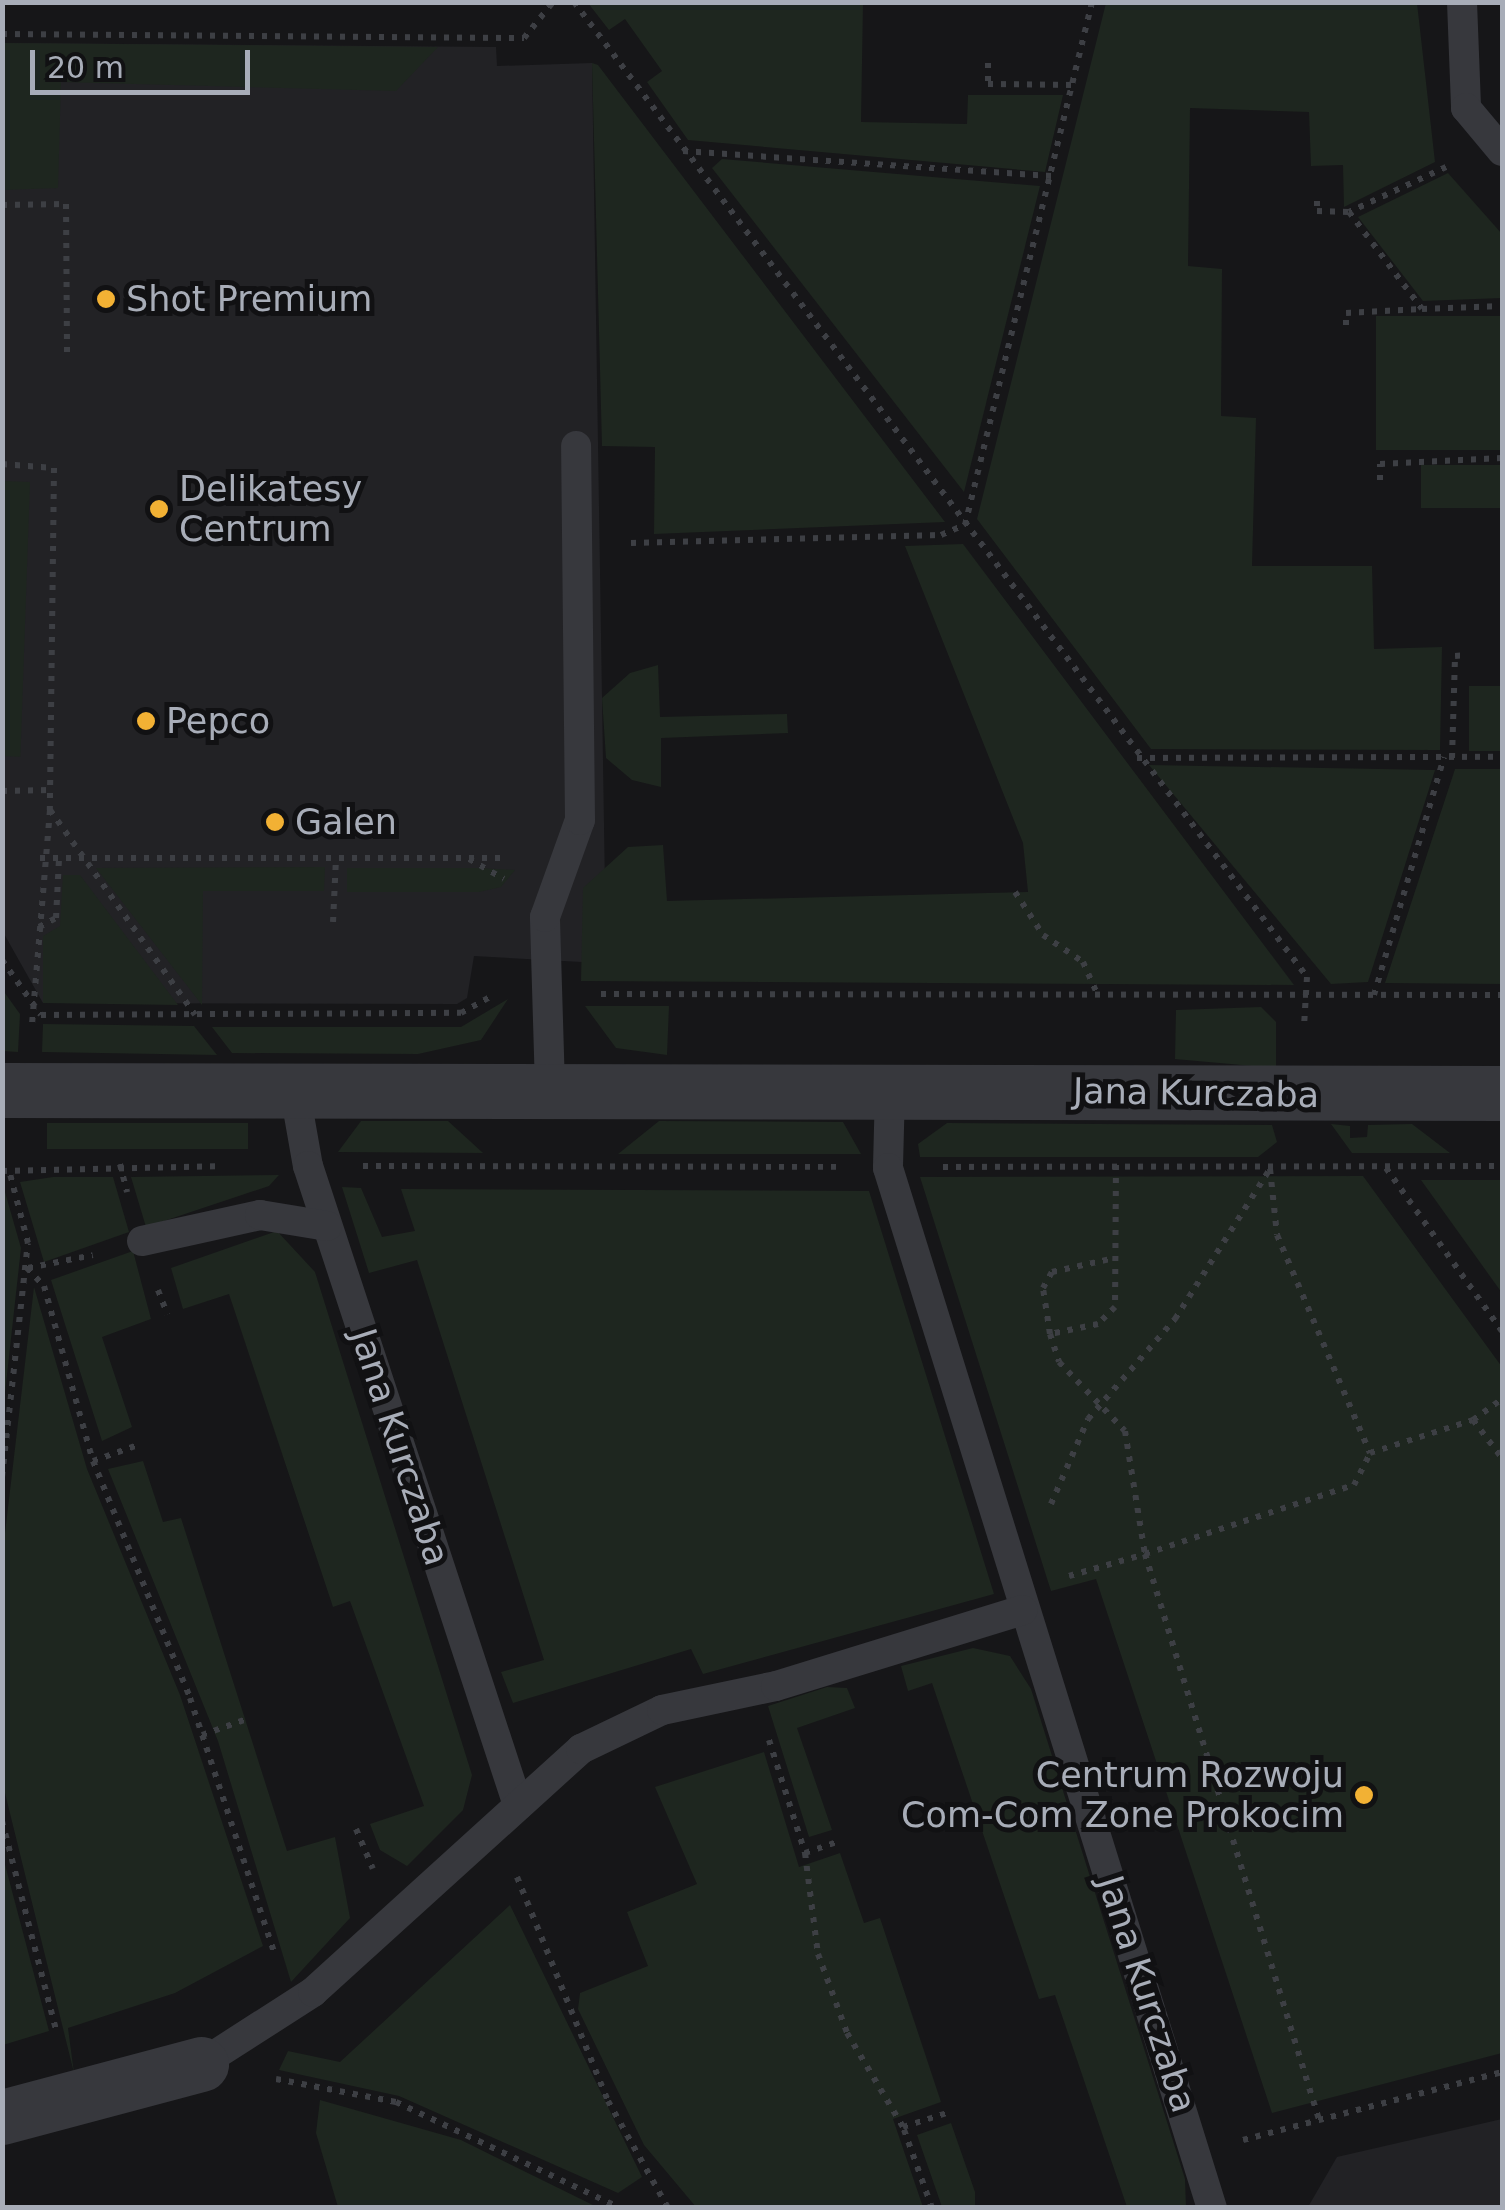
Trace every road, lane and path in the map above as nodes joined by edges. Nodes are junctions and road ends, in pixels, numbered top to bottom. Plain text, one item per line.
1 (554, 2) edge
2 (574, 2) edge
3 (1092, 2) edge
4 (1462, 2) edge
5 (2, 34) edge
6 (988, 63) dead end
7 (1073, 85) junction
8 (1498, 145) edge
9 (683, 151) junction
10 (1051, 176) junction
11 (1317, 201) dead end
12 (2, 205) edge
13 (1349, 212) junction
14 (1502, 306) edge
15 (1422, 309) junction
16 (1346, 325) dead end
17 (67, 357) dead end
18 (576, 446) dead end
19 (1502, 458) edge
20 (2, 464) edge
21 (1380, 480) dead end
22 (965, 525) junction
23 (578, 544) junction
24 (1466, 655) dead end
25 (1136, 758) junction
26 (1448, 758) junction
27 (1502, 758) edge
28 (50, 790) junction
29 (2, 791) edge
30 (50, 810) junction
31 (40, 858) junction
32 (59, 858) junction
33 (76, 858) junction
34 (336, 858) junction
35 (504, 858) dead end
36 (1015, 892) dead end
37 (333, 922) dead end
38 (39, 927) junction
39 (2, 960) edge
40 (546, 988) junction
41 (1098, 995) junction
42 (1306, 996) junction
43 (1374, 996) junction
44 (1502, 996) edge
45 (31, 1001) junction
46 (194, 1014) junction
47 (294, 1087) junction
48 (550, 1088) junction
49 (2, 1090) edge
50 (890, 1090) junction
51 (1502, 1093) edge
52 (308, 1166) junction
53 (1116, 1166) junction
54 (1385, 1166) junction
55 (1502, 1166) edge
56 (888, 1168) junction
57 (1270, 1168) junction
58 (6, 1171) edge
59 (327, 1226) junction
60 (142, 1241) joint
61 (1115, 1258) junction
62 (27, 1268) junction
63 (1502, 1331) edge
64 (1050, 1334) junction
65 (1502, 1399) edge
66 (1098, 1406) junction
67 (1473, 1420) junction
68 (138, 1445) dead end
69 (1370, 1453) junction
70 (1502, 1458) edge
71 (92, 1460) junction
72 (2, 1476) edge
73 (1145, 1554) junction
74 (1025, 1599) junction
75 (759, 1690) junction
76 (248, 1719) dead end
77 (202, 1736) junction
78 (508, 1814) junction
79 (2, 1821) edge
80 (839, 1841) dead end
81 (805, 1853) junction
82 (292, 2007) junction
83 (201, 2064) junction
84 (1502, 2072) edge
85 (74, 2097) junction
86 (947, 2113) dead end
87 (2, 2117) edge
88 (1320, 2123) junction
89 (903, 2127) junction
90 (1213, 2205) edge
91 (620, 2208) edge
92 (668, 2208) edge
93 (932, 2208) edge

1 - 5 path
2 - 9 path
3 - 7 path
4 - 8 lane
6 - 7 path
7 - 10 path
8 - 13 path
9 - 10 path
9 - 22 path
10 - 22 path
11 - 13 path
12 - 17 path
13 - 15 path
14 - 15 path
15 - 16 path
18 - 23 lane
19 - 21 path
20 - 28 path
22 - 23 path
22 - 25 path
23 - 40 lane
24 - 26 path
25 - 26 path
25 - 42 path
26 - 27 path
26 - 43 path
28 - 29 path
28 - 30 path
30 - 31 path
30 - 33 path
31 - 32 path
31 - 38 path
32 - 33 path
32 - 38 path
33 - 34 path
33 - 46 path
34 - 35 path
34 - 37 path
36 - 41 path
38 - 45 path
39 - 45 path
40 - 41 path
40 - 46 path
40 - 48 lane
41 - 42 path
42 - 43 path
43 - 44 path
45 - 46 path
47 - 48 street, Jana Kurczaba
47 - 49 street, Jana Kurczaba
47 - 52 lane, Jana Kurczaba
48 - 50 street, Jana Kurczaba
50 - 51 street, Jana Kurczaba
50 - 56 lane, Jana Kurczaba
52 - 56 path
52 - 58 path
52 - 59 lane, Jana Kurczaba
53 - 56 path
53 - 57 path
53 - 61 path
54 - 55 path
54 - 57 path
54 - 63 path
56 - 74 lane, Jana Kurczaba
57 - 66 path
57 - 69 path
58 - 62 path
59 - 60 lane
59 - 78 lane, Jana Kurczaba
60 - 62 path
61 - 64 path
61 - 64 path
62 - 71 path
62 - 72 path
64 - 66 path
65 - 67 path
66 - 73 path
66 - 74 path
67 - 69 path
67 - 70 path
68 - 71 path
69 - 73 path
71 - 77 path
73 - 74 path
73 - 88 path
74 - 75 lane
74 - 90 lane, Jana Kurczaba
75 - 78 lane
75 - 81 path
76 - 77 path
77 - 82 path
78 - 82 lane
78 - 92 path
79 - 85 path
80 - 81 path
81 - 89 path
82 - 83 lane
83 - 85 street
83 - 91 path
84 - 88 path
85 - 87 street
86 - 89 path
88 - 90 path
89 - 93 path

